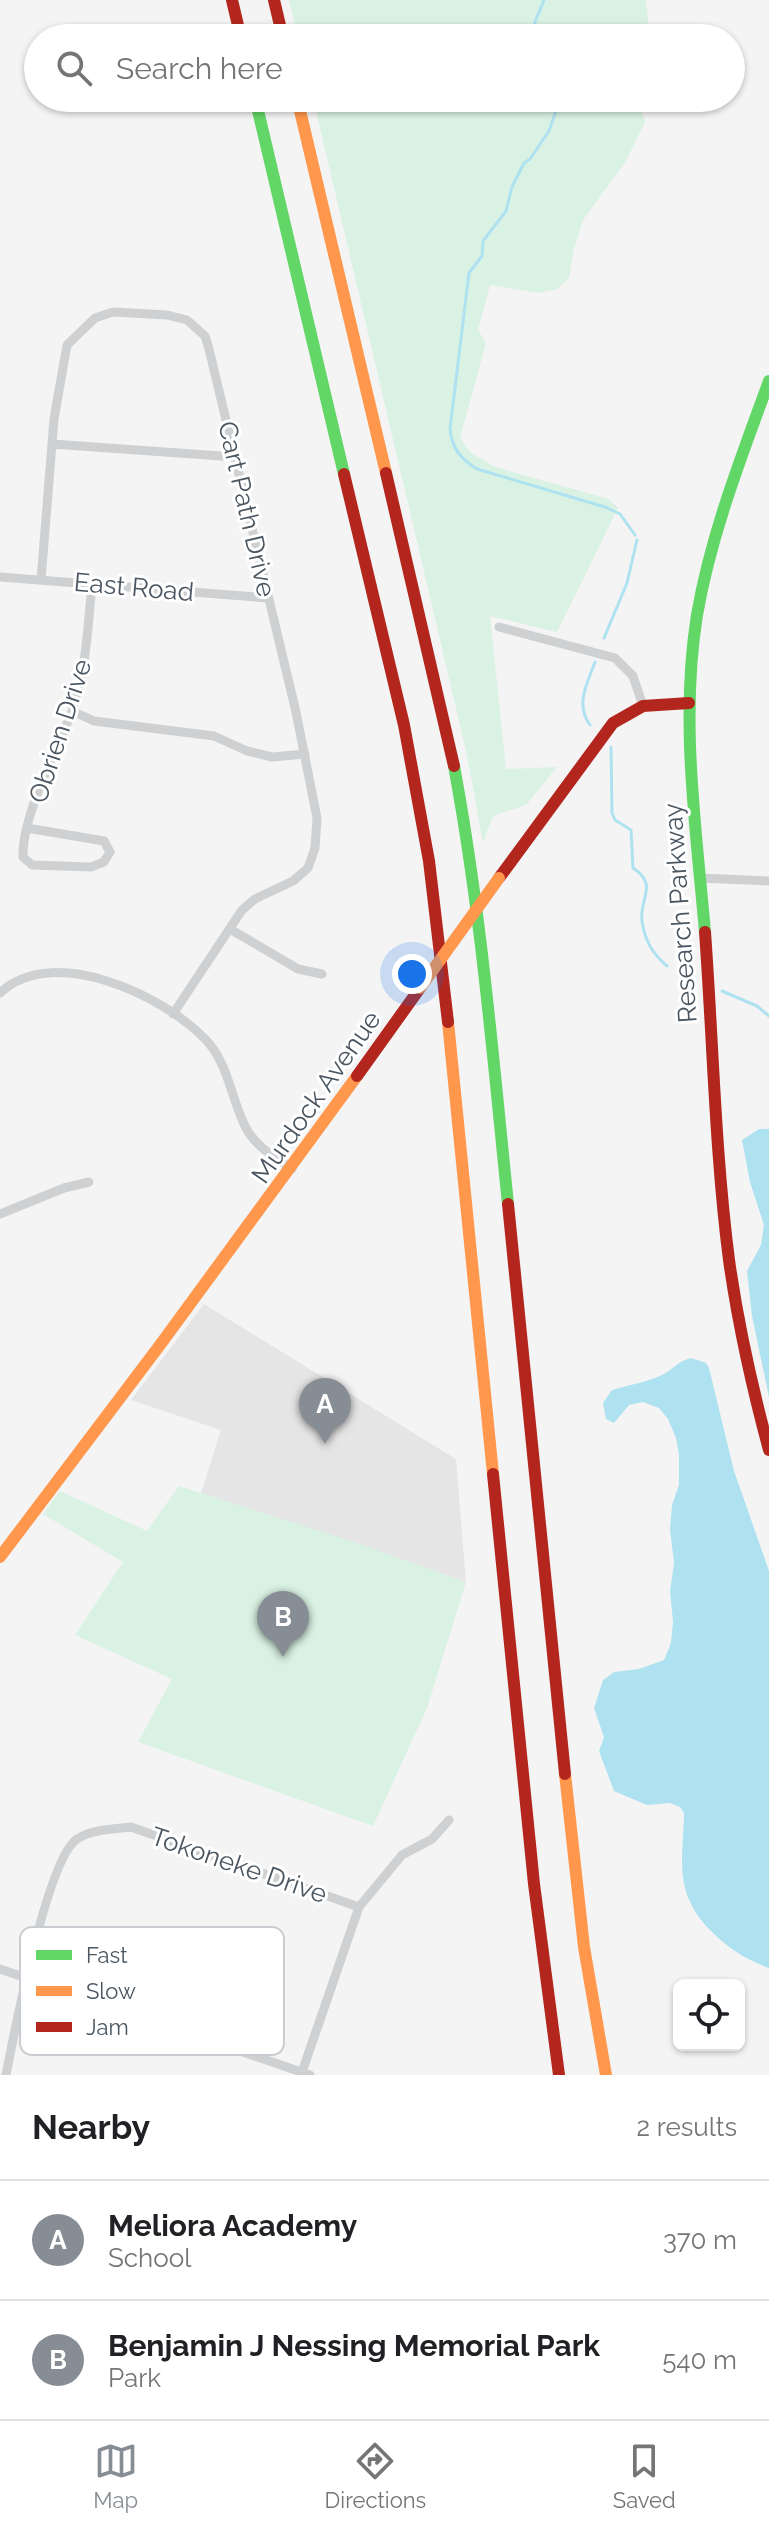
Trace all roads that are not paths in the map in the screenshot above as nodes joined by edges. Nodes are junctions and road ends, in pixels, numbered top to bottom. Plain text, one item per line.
1 (232, 0) edge
2 (274, 0) edge
3 (238, 24) edge
4 (280, 24) edge
5 (258, 112) edge
6 (300, 112) edge
7 (769, 381) edge
8 (52, 444) junction
9 (235, 457) junction
10 (0, 577) edge
11 (41, 580) junction
12 (92, 584) junction
13 (268, 598) junction
14 (499, 627) dead end
15 (689, 703) junction
16 (643, 706) junction
17 (72, 711) junction
18 (305, 754) junction
19 (27, 828) junction
20 (700, 878) junction
21 (769, 881) edge
22 (230, 929) junction
23 (322, 974) dead end
24 (0, 993) edge
25 (173, 1014) junction
26 (292, 1169) junction
27 (89, 1182) dead end
28 (0, 1214) edge
29 (769, 1450) edge
30 (0, 1557) edge
31 (449, 1820) dead end
32 (359, 1907) junction
33 (40, 1927) edge
34 (0, 1969) edge
35 (20, 1975) edge
36 (20, 2002) edge
37 (251, 2055) edge
38 (305, 2074) edge
39 (6, 2075) edge
40 (559, 2075) edge
41 (606, 2075) edge

1 - 3 main road
2 - 4 main road
5 - 40 main road
6 - 41 main road
7 - 15 main road, Research Parkway
8 - 9 street
8 - 9 street, Cart Path Drive
8 - 11 street, Cart Path Drive
9 - 13 street, Cart Path Drive
10 - 11 street, East Road
11 - 12 street, East Road
12 - 13 street, East Road
12 - 17 street, Obrien Drive
13 - 18 street, Cart Path Drive
14 - 16 street
15 - 16 main road, Murdock Avenue
15 - 20 main road, Research Parkway
16 - 26 main road, Murdock Avenue, bridge
17 - 18 street
17 - 19 street, Obrien Drive
18 - 22 street, Cart Path Drive
19 - 19 street, Obrien Drive
20 - 21 street
20 - 29 main road, Research Parkway
22 - 23 street
22 - 25 street, Cart Path Drive
24 - 25 street
25 - 26 street
26 - 30 main road, Murdock Avenue
27 - 28 street
31 - 32 street
32 - 33 street, Tokoneke Drive
32 - 38 street
34 - 35 street
36 - 39 street, Tokoneke Drive
37 - 38 street

